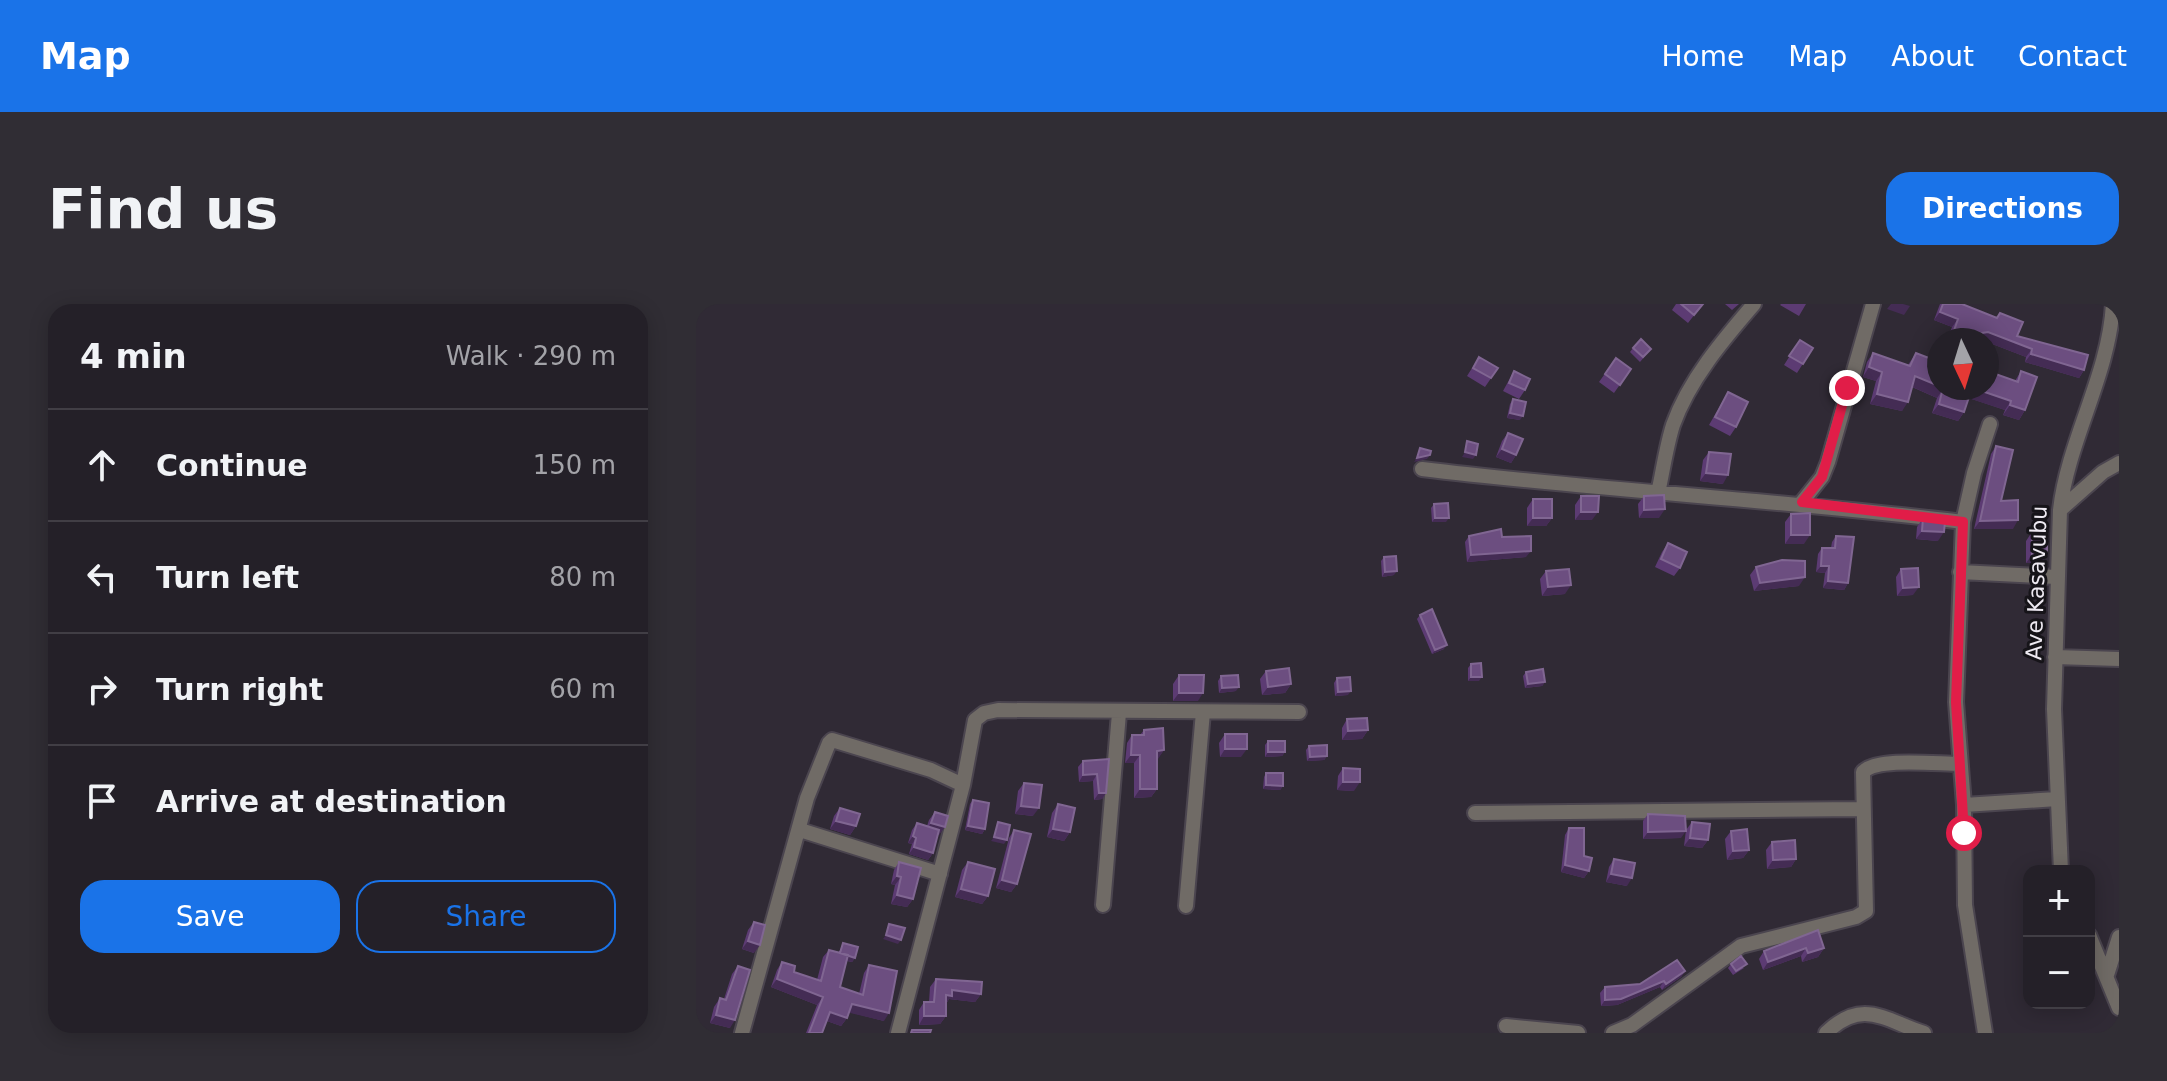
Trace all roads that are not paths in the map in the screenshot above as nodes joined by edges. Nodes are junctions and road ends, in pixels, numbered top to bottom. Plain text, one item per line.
1 (1754, 304) edge
2 (1873, 304) edge
3 (2113, 304) edge
4 (1990, 424) dead end
5 (2119, 463) edge
6 (1422, 469) dead end
7 (1658, 493) junction
8 (1802, 502) junction
9 (2060, 510) junction
10 (1963, 522) junction
11 (1960, 572) junction
12 (2056, 577) junction
13 (2055, 657) junction
14 (2119, 659) edge
15 (1203, 712) junction
16 (1299, 712) dead end
17 (1119, 713) junction
18 (1959, 764) junction
19 (963, 785) junction
20 (2057, 799) junction
21 (1964, 805) junction
22 (1861, 809) junction
23 (1475, 813) dead end
24 (800, 830) junction
25 (2061, 865) edge
26 (940, 874) junction
27 (1103, 905) dead end
28 (1186, 906) dead end
29 (2090, 937) edge
30 (2119, 937) edge
31 (2107, 975) junction
32 (2119, 1008) edge
33 (1506, 1026) dead end
34 (742, 1033) edge
35 (898, 1033) edge
36 (1578, 1033) edge
37 (1613, 1033) edge
38 (1826, 1033) edge
39 (1924, 1033) edge
40 (1985, 1033) edge

1 - 7 street
2 - 8 street
3 - 9 street, Ave Kasavubu
4 - 10 street
5 - 9 street
6 - 7 street
7 - 8 street
8 - 10 street
9 - 12 street, Ave Kasavubu
10 - 11 street
11 - 12 street
11 - 18 street
12 - 13 street, Ave Kasavubu
13 - 14 street
13 - 20 street, Ave Kasavubu
15 - 16 street
15 - 17 street
15 - 28 street
17 - 19 street
17 - 27 street
18 - 21 street
18 - 22 street
19 - 24 street
19 - 26 street
20 - 21 street
20 - 25 street, Ave Kasavubu
21 - 40 street
22 - 23 street
22 - 37 street
24 - 26 street
24 - 34 street
26 - 35 street
29 - 31 street
30 - 31 street
31 - 32 street
33 - 36 street
38 - 39 street

